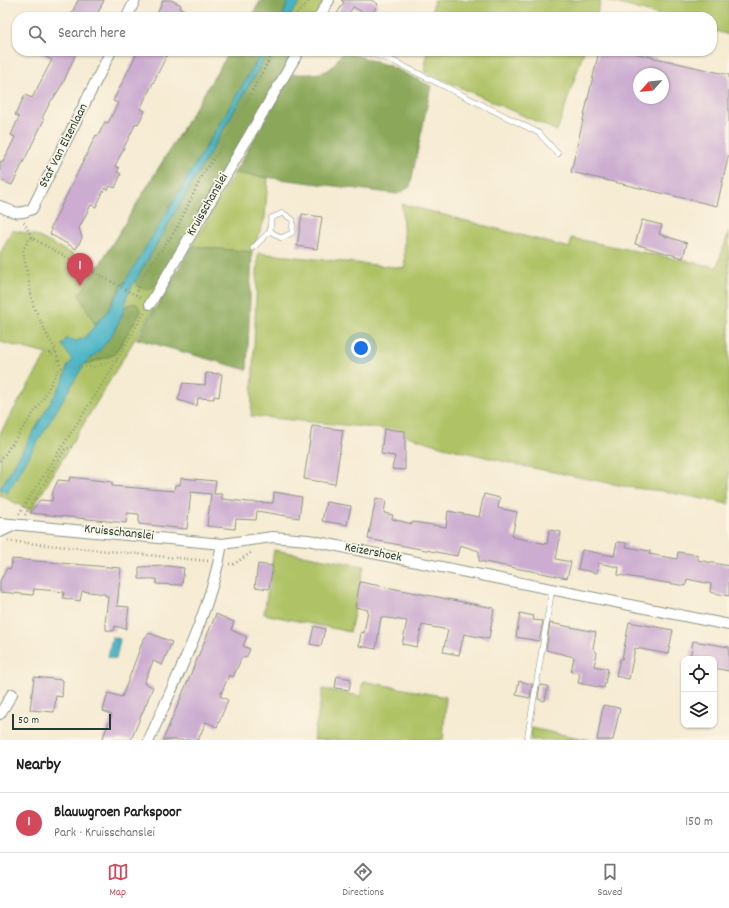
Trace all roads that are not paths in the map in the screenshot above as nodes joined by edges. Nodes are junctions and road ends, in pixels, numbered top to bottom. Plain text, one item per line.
1 (136, 0) edge
2 (329, 0) edge
3 (130, 12) edge
4 (322, 12) edge
5 (108, 56) edge
6 (296, 56) edge
7 (378, 56) edge
8 (558, 154) dead end
9 (0, 206) edge
10 (270, 231) junction
11 (254, 248) dead end
12 (150, 304) road end
13 (0, 523) edge
14 (15, 525) junction
15 (0, 532) edge
16 (222, 544) junction
17 (552, 589) junction
18 (729, 625) edge
19 (12, 694) dead end
20 (0, 714) edge
21 (149, 740) edge
22 (526, 740) edge

1 - 3 street
2 - 4 street
5 - 9 street, Staf Van Elzenlaan
6 - 12 street, Kruisschanslei
7 - 8 lane
10 - 10 lane
10 - 11 lane
13 - 14 street, Kruisschanslei
14 - 15 street
14 - 16 street, Kruisschanslei
16 - 17 street, Keizershoek
16 - 21 street
17 - 18 street, Keizershoek
17 - 22 lane
19 - 20 street

